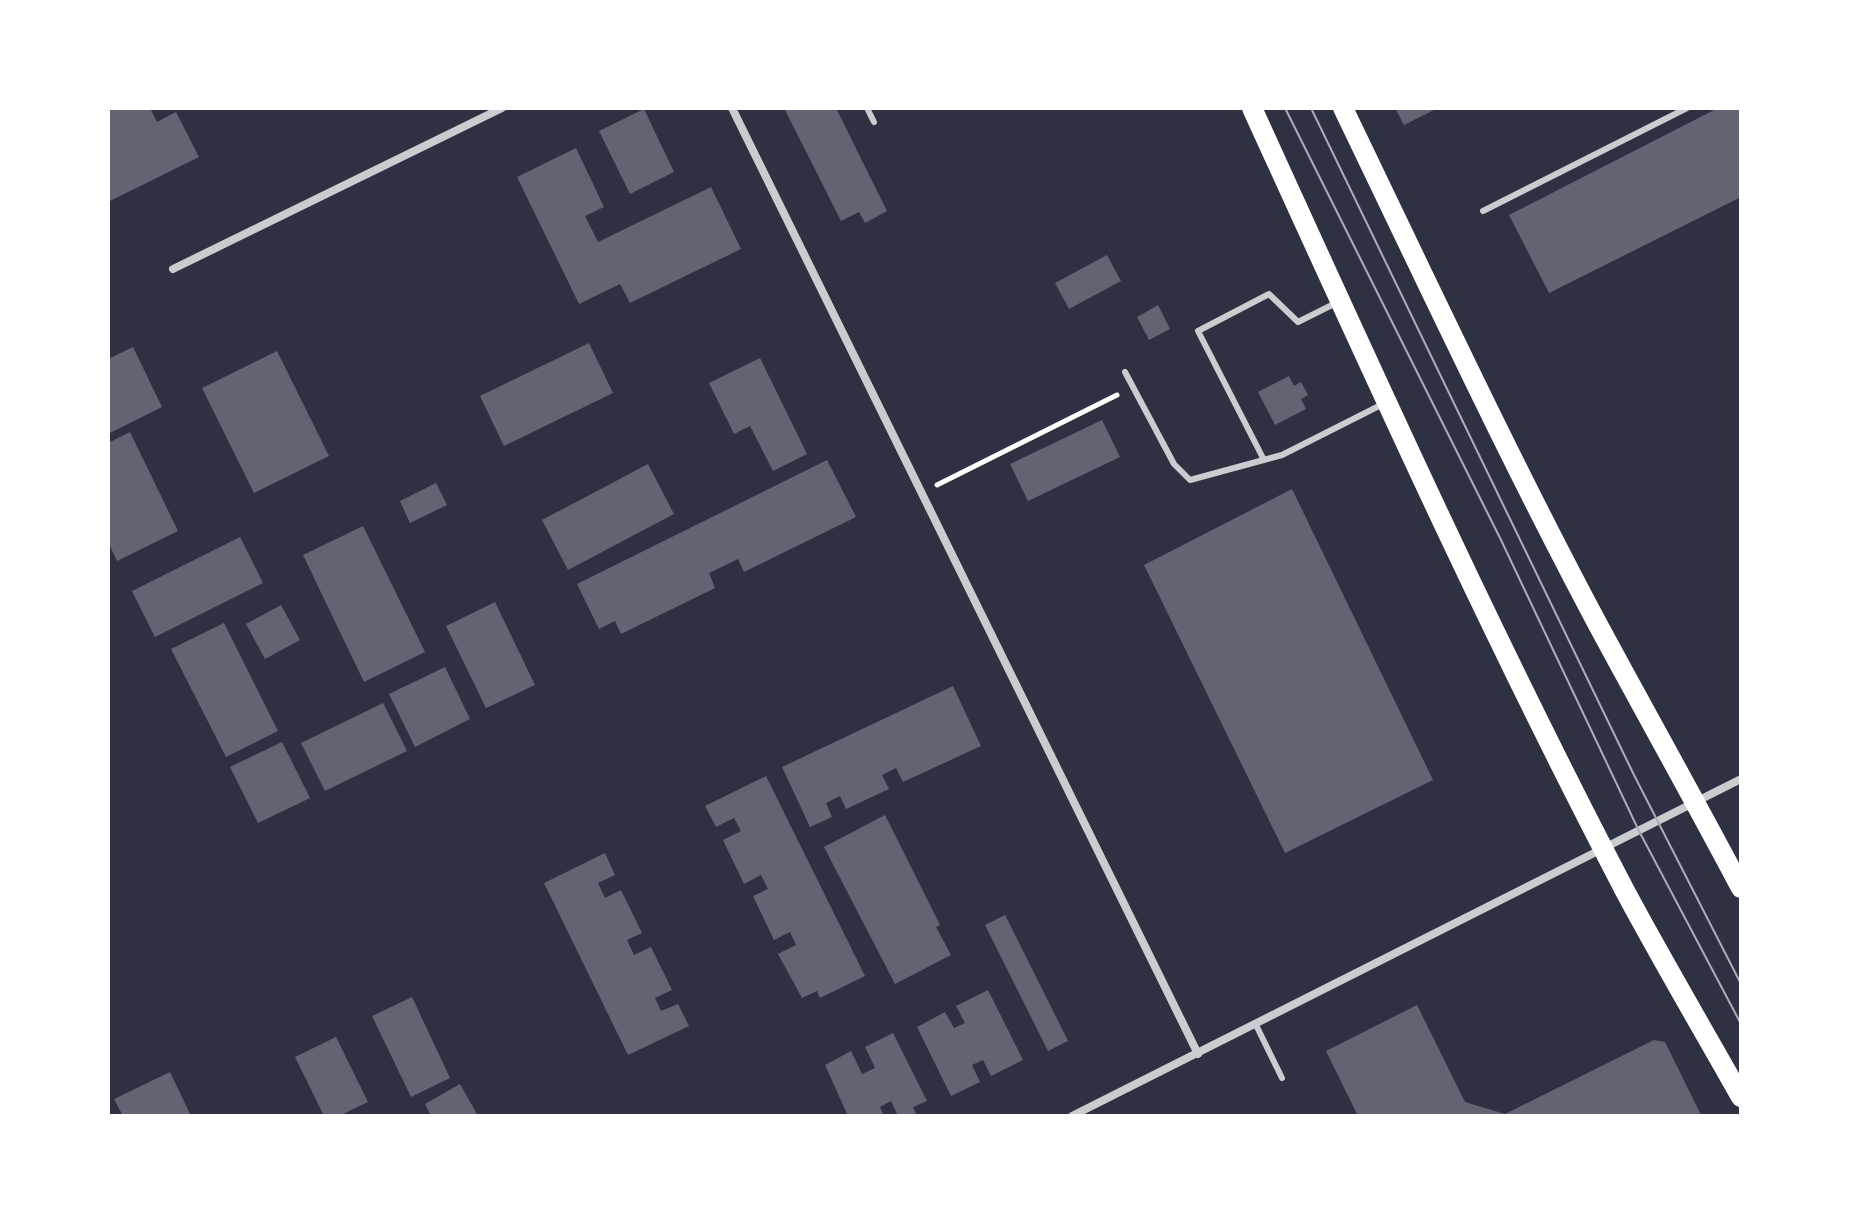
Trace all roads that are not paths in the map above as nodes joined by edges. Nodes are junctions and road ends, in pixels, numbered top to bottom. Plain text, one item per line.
1 (502, 108) edge
2 (732, 108) edge
3 (867, 108) edge
4 (1252, 108) edge
5 (1343, 108) edge
6 (1687, 108) edge
7 (874, 122) dead end
8 (1483, 211) dead end
9 (173, 269) dead end
10 (1341, 301) junction
11 (1125, 372) dead end
12 (1386, 402) junction
13 (1264, 460) junction
14 (1741, 779) edge
15 (1696, 802) junction
16 (1603, 848) junction
17 (1741, 888) edge
18 (1256, 1025) junction
19 (1198, 1054) junction
20 (1282, 1078) dead end
21 (1741, 1097) edge
22 (1072, 1116) edge

1 - 9 street
2 - 19 street
3 - 7 lane
4 - 10 main road
5 - 15 main road
6 - 8 lane
10 - 12 main road
10 - 13 lane
11 - 13 lane
12 - 13 lane
12 - 16 main road
14 - 15 street
15 - 16 street
15 - 17 main road
16 - 18 street
16 - 21 main road
18 - 19 street
18 - 20 lane
19 - 22 street

